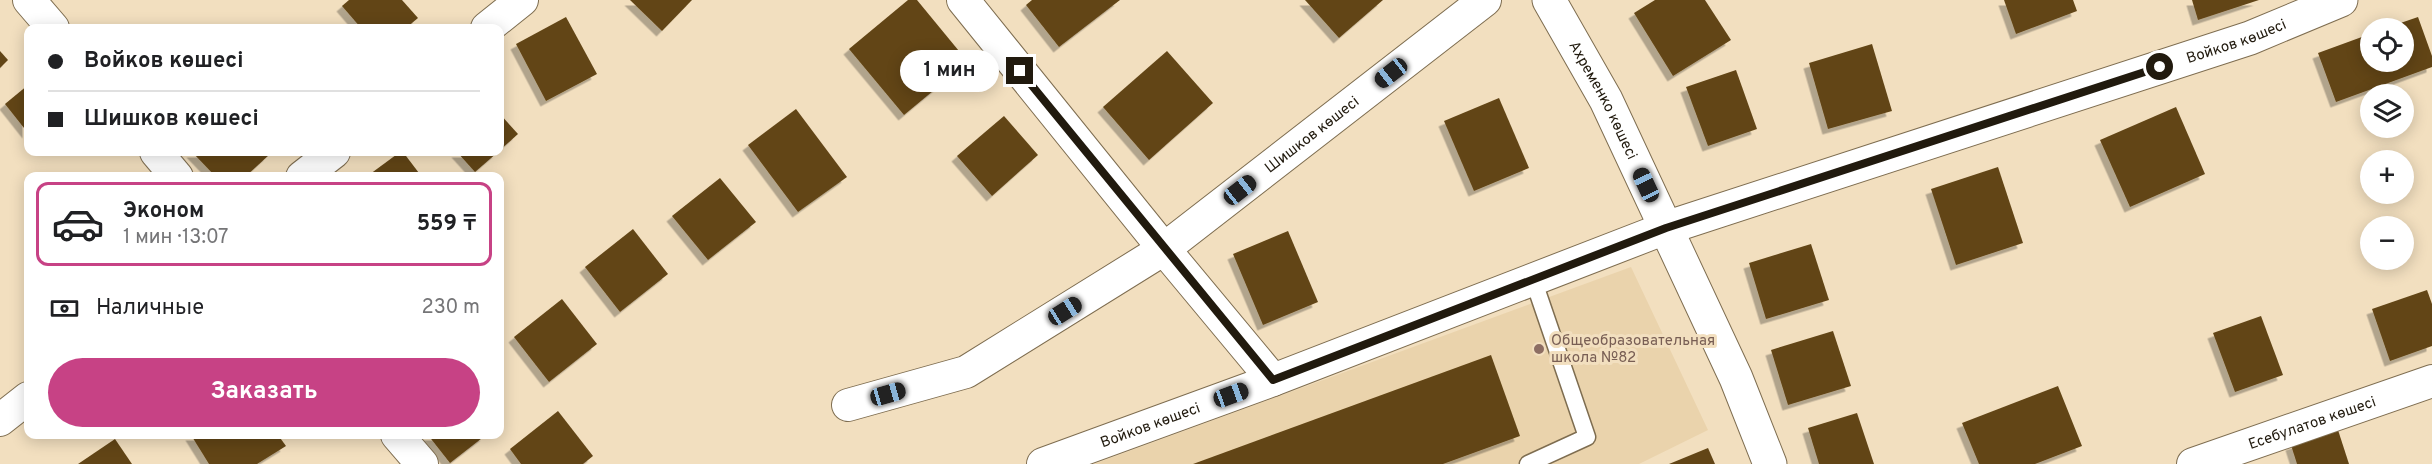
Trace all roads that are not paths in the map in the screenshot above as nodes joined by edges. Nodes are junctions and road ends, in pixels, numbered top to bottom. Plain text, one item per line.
1 (29, 0) edge
2 (522, 0) edge
3 (963, 0) edge
4 (1485, 0) edge
5 (1549, 0) edge
6 (2340, 0) edge
7 (50, 24) edge
8 (492, 24) edge
9 (159, 156) edge
10 (329, 156) edge
11 (173, 172) edge
12 (308, 172) edge
13 (1666, 228) junction
14 (1164, 249) junction
15 (1533, 279) junction
16 (1273, 380) junction
17 (2432, 381) edge
18 (24, 401) edge
19 (848, 405) dead end
20 (0, 420) edge
21 (400, 439) edge
22 (422, 464) edge
23 (1043, 464) edge
24 (1528, 464) edge
25 (1770, 464) edge
26 (2193, 464) edge

1 - 7 street
2 - 8 street
3 - 14 street
4 - 14 street, Шишков көшесі
5 - 13 street, Ахременко көшесі
6 - 13 street, Войков көшесі
9 - 11 street
10 - 12 street
13 - 15 street, Войков көшесі
13 - 25 street, Ахременко көшесі
14 - 16 street
14 - 19 street, Шишков көшесі
15 - 16 street, Войков көшесі
15 - 24 lane
16 - 23 street, Войков көшесі
17 - 26 street, Есебулатов көшесі
18 - 20 street
21 - 22 street

